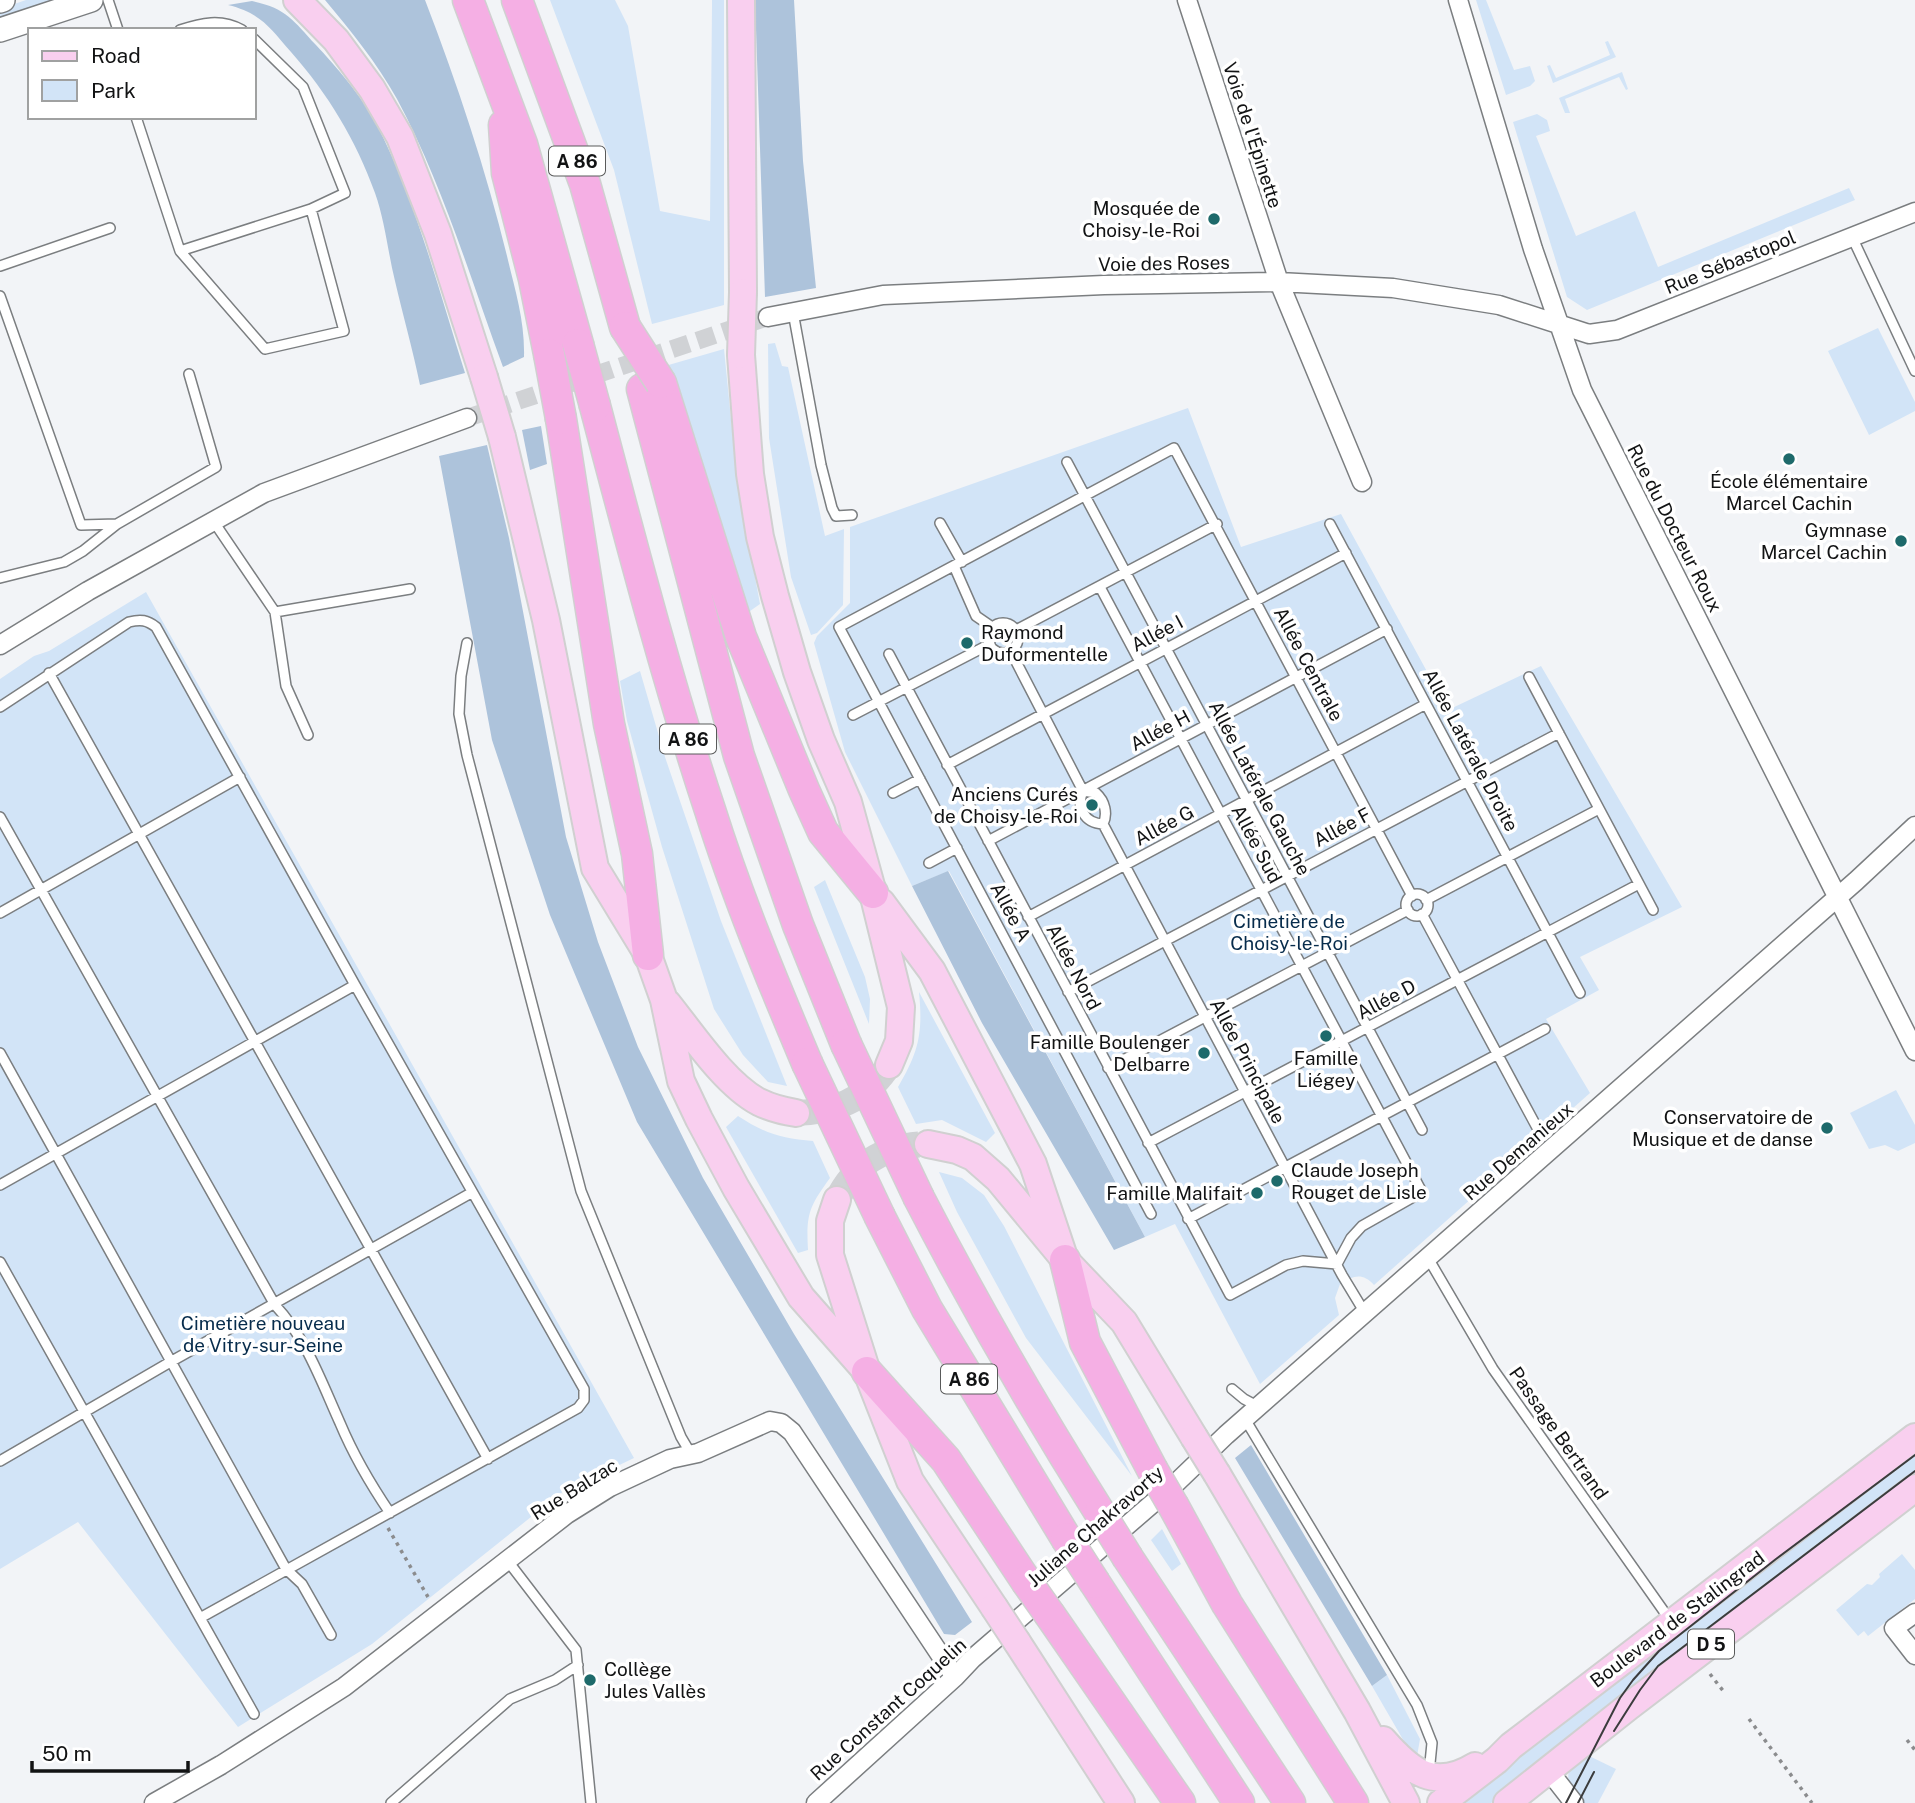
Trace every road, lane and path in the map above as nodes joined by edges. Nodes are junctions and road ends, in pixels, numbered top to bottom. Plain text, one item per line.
1 (91, 0) edge
2 (108, 0) edge
3 (297, 0) edge
4 (468, 0) edge
5 (517, 0) edge
6 (741, 0) edge
7 (1187, 0) edge
8 (1458, 0) edge
9 (117, 28) edge
10 (186, 28) edge
11 (238, 28) edge
12 (0, 30) edge
13 (256, 41) edge
14 (501, 82) junction
15 (137, 119) edge
16 (311, 209) junction
17 (1915, 212) edge
18 (110, 228) dead end
19 (1852, 235) junction
20 (180, 251) junction
21 (0, 266) edge
22 (1279, 282) junction
23 (0, 296) edge
24 (793, 312) junction
25 (768, 317) tunnel mouth
26 (1558, 324) junction
27 (1915, 371) edge
28 (189, 374) dead end
29 (651, 386) junction
30 (467, 418) tunnel mouth
31 (1067, 461) dead end
32 (1362, 482) dead end
33 (1085, 496) junction
34 (852, 515) dead end
35 (214, 522) junction
36 (940, 523) dead end
37 (117, 524) junction
38 (1217, 524) junction
39 (1330, 524) dead end
40 (1346, 553) junction
41 (958, 564) junction
42 (1126, 573) junction
43 (0, 578) edge
44 (1100, 587) junction
45 (410, 589) dead end
46 (1255, 600) junction
47 (275, 612) junction
48 (992, 627) junction
49 (1387, 629) junction
50 (1016, 630) junction
51 (467, 643) dead end
52 (990, 644) junction
53 (0, 645) edge
54 (1166, 648) junction
55 (1010, 650) junction
56 (889, 654) dead end
57 (1139, 662) junction
58 (50, 673) junction
59 (1530, 677) dead end
60 (1296, 678) junction
61 (907, 688) junction
62 (879, 702) junction
63 (1426, 704) junction
64 (0, 707) edge
65 (1043, 713) junction
66 (853, 715) dead end
67 (1207, 725) junction
68 (1559, 733) junction
69 (308, 735) dead end
70 (1181, 739) junction
71 (1336, 754) junction
72 (947, 765) junction
73 (240, 777) junction
74 (920, 779) junction
75 (1467, 781) junction
76 (1083, 791) junction
77 (892, 793) dead end
78 (1247, 800) junction
79 (1599, 808) junction
80 (1221, 814) junction
81 (0, 817) edge
82 (1102, 824) junction
83 (1915, 826) edge
84 (1376, 829) junction
85 (139, 834) junction
86 (988, 841) junction
87 (957, 848) junction
88 (1508, 858) junction
89 (929, 863) dead end
90 (1125, 866) junction
91 (1287, 876) junction
92 (1639, 884) junction
93 (1261, 889) junction
94 (40, 890) junction
95 (873, 893) junction
96 (1412, 896) junction
97 (1837, 898) junction
98 (1426, 900) junction
99 (1408, 910) junction
100 (1653, 910) dead end
101 (0, 913) edge
102 (1422, 914) junction
103 (1028, 917) junction
104 (1548, 932) junction
105 (1164, 940) junction
106 (1328, 952) junction
107 (648, 955) junction
108 (1301, 965) junction
109 (1459, 980) junction
110 (355, 985) junction
111 (1068, 992) junction
112 (1580, 993) dead end
113 (664, 1000) junction
114 (1205, 1016) junction
115 (1368, 1028) junction
116 (1545, 1028) dead end
117 (254, 1040) junction
118 (1342, 1041) junction
119 (1915, 1051) edge
120 (0, 1054) edge
121 (1498, 1054) junction
122 (889, 1065) tunnel mouth
123 (1108, 1068) junction
124 (1245, 1092) junction
125 (157, 1097) junction
126 (1407, 1102) junction
127 (796, 1113) tunnel mouth
128 (1382, 1115) junction
129 (1422, 1130) dead end
130 (1541, 1135) dead end
131 (1148, 1143) junction
132 (928, 1144) tunnel mouth
133 (57, 1154) junction
134 (1285, 1167) junction
135 (0, 1185) edge
136 (471, 1193) junction
137 (837, 1200) tunnel mouth
138 (1151, 1214) dead end
139 (1188, 1219) junction
140 (372, 1250) junction
141 (1428, 1258) junction
142 (1065, 1260) junction
143 (0, 1262) edge
144 (1337, 1264) junction
145 (275, 1305) junction
146 (1365, 1312) junction
147 (172, 1361) junction
148 (867, 1372) junction
149 (1232, 1389) dead end
150 (1259, 1407) junction
151 (83, 1412) junction
152 (1245, 1419) junction
153 (1226, 1435) joint
154 (1915, 1437) edge
155 (691, 1454) junction
156 (488, 1459) junction
157 (0, 1461) edge
158 (1915, 1488) edge
159 (386, 1515) junction
160 (507, 1560) junction
161 (286, 1569) junction
162 (430, 1600) dead end
163 (1915, 1613) edge
164 (200, 1618) junction
165 (1672, 1623) junction
166 (331, 1634) dead end
167 (989, 1646) joint
168 (1915, 1655) edge
169 (578, 1665) junction
170 (955, 1677) junction
171 (1357, 1711) junction
172 (254, 1714) dead end
173 (1749, 1718) dead end
174 (1907, 1740) dead end
175 (1915, 1750) edge
176 (1497, 1760) junction
177 (1549, 1770) junction
178 (1429, 1775) junction
179 (154, 1803) edge
180 (391, 1803) edge
181 (591, 1803) edge
182 (816, 1803) edge
183 (1121, 1803) edge
184 (1180, 1803) edge
185 (1239, 1803) edge
186 (1290, 1803) edge
187 (1353, 1803) edge
188 (1406, 1803) edge
189 (1441, 1803) edge
190 (1507, 1803) edge
191 (1573, 1803) edge
192 (1812, 1803) edge

1 - 12 street
2 - 9 lane
3 - 107 main road, bridge
4 - 14 highway, A 86
5 - 29 highway, A 86, bridge
6 - 95 main road, bridge
7 - 22 street, Voie de l'Épinette
8 - 26 street, Rue du Docteur Roux
10 - 11 lane
13 - 16 lane
14 - 107 highway, bridge
14 - 185 highway, A 86, bridge
15 - 20 lane
16 - 20 lane
16 - 20 lane
17 - 19 street, Rue Sébastopol
18 - 21 lane
19 - 26 street, Rue Sébastopol
19 - 27 lane
22 - 24 street, Voie des Roses
22 - 26 street, Voie des Roses
22 - 32 street, Voie de l'Épinette
23 - 37 lane
24 - 25 street, Voie des Roses
24 - 34 lane
26 - 97 street, Rue du Docteur Roux
28 - 37 lane
29 - 95 highway
29 - 186 highway, A 86, bridge
30 - 35 street
31 - 33 lane, Allée Latérale Gauche
33 - 38 lane, Allée Centrale
33 - 41 lane
33 - 42 lane, Allée Latérale Gauche
35 - 47 lane
35 - 53 street
36 - 41 lane
37 - 43 lane
38 - 42 lane
38 - 46 lane, Allée Centrale
39 - 40 lane, Allée Latérale Droite
40 - 46 lane, Allée I
40 - 49 lane, Allée Latérale Droite
41 - 48 lane
41 - 62 lane, Allée A
42 - 44 lane
42 - 54 lane, Allée Latérale Gauche
44 - 50 lane
44 - 57 lane, Allée Sud
45 - 47 lane
46 - 54 lane, Allée I
46 - 60 lane, Allée Centrale
47 - 69 lane
48 - 50 lane
48 - 52 lane
49 - 60 lane, Allée H
49 - 63 lane, Allée Latérale Droite
50 - 55 lane
51 - 155 lane
52 - 55 lane
52 - 61 lane
54 - 57 lane, Allée I
54 - 67 lane, Allée Latérale Gauche
55 - 65 lane, Allée Principale
56 - 61 lane, Allée Nord
57 - 65 lane, Allée I
57 - 70 lane, Allée Sud
58 - 64 lane
58 - 73 lane
58 - 85 lane
59 - 68 lane
60 - 67 lane, Allée H
60 - 71 lane, Allée Centrale
61 - 62 lane
61 - 72 lane, Allée Nord
62 - 66 lane
62 - 74 lane, Allée A
63 - 71 lane, Allée G
63 - 75 lane, Allée Latérale Droite
65 - 72 lane, Allée I
65 - 76 lane, Allée Principale
67 - 70 lane, Allée H
67 - 78 lane, Allée Latérale Gauche
68 - 75 lane, Allée F
68 - 79 lane
70 - 76 lane, Allée H
70 - 80 lane, Allée Sud
71 - 78 lane, Allée G
71 - 84 lane, Allée Centrale
72 - 86 lane, Allée Nord
73 - 85 lane
73 - 110 lane
74 - 77 lane
74 - 87 lane, Allée A
75 - 84 lane, Allée F
75 - 88 lane, Allée Latérale Droite
76 - 82 lane, Allée Principale
76 - 82 lane, Allée Principale
76 - 86 lane, Allée H
78 - 80 lane, Allée G
78 - 91 lane, Allée Latérale Gauche
79 - 88 lane
79 - 92 lane
80 - 90 lane, Allée G
80 - 93 lane, Allée Sud
81 - 94 lane
82 - 90 lane, Allée Principale
83 - 97 street, Rue Demanieux
84 - 91 lane, Allée F
84 - 96 lane, Allée Centrale
85 - 94 lane
85 - 117 lane
86 - 103 lane, Allée Nord
87 - 89 lane
87 - 138 lane, Allée A
88 - 98 lane
88 - 104 lane, Allée Latérale Droite
90 - 103 lane, Allée G
90 - 105 lane, Allée Principale
91 - 93 lane, Allée F
91 - 106 lane, Allée Latérale Gauche
92 - 100 lane
92 - 104 lane, Allée D
93 - 105 lane, Allée F
93 - 108 lane, Allée Sud
94 - 101 lane
94 - 125 lane
95 - 122 main road
95 - 142 main road
96 - 98 lane
96 - 99 lane
97 - 119 street, Rue du Docteur Roux
97 - 141 street, Rue Demanieux
98 - 102 lane
99 - 102 lane
99 - 106 lane
102 - 109 lane
103 - 111 lane, Allée Nord
104 - 109 lane, Allée D
104 - 112 lane, Allée Latérale Droite
105 - 111 lane, Allée F
105 - 114 lane, Allée Principale
106 - 108 lane
106 - 115 lane, Allée Latérale Gauche
107 - 113 main road
108 - 114 lane
108 - 118 lane, Allée Sud
109 - 115 lane, Allée D
109 - 121 lane
110 - 117 lane
110 - 136 lane
111 - 123 lane, Allée Nord
113 - 127 main road
113 - 148 main road
114 - 123 lane
114 - 124 lane, Allée Principale
115 - 118 lane, Allée D
115 - 126 lane, Allée Latérale Gauche
116 - 121 lane
117 - 125 lane
117 - 140 lane
118 - 124 lane, Allée D
118 - 128 lane, Allée Sud
120 - 133 lane
121 - 126 lane
121 - 130 lane
123 - 131 lane, Allée Nord
124 - 131 lane, Allée D
124 - 134 lane, Allée Principale
125 - 133 lane
125 - 145 lane
126 - 128 lane
126 - 129 lane, Allée Latérale Gauche
128 - 134 lane
128 - 144 lane, Allée Sud
131 - 139 lane, Allée Nord
132 - 142 main road
133 - 135 lane
133 - 147 lane
134 - 139 lane
134 - 144 lane, Allée Principale
136 - 140 lane
136 - 156 lane
137 - 148 main road
139 - 144 lane, Allée Nord
140 - 145 lane
140 - 156 lane
141 - 146 street, Rue Demanieux
141 - 165 lane, Passage Bertrand
142 - 171 main road, bridge
142 - 187 highway, bridge
143 - 151 lane
144 - 146 lane, Allée Principale
145 - 147 lane
145 - 159 lane
146 - 150 street, Rue Demanieux
147 - 151 lane
147 - 161 lane
148 - 183 main road, bridge
148 - 184 highway, bridge
149 - 150 lane
150 - 152 street, Rue Demanieux
151 - 157 lane
151 - 164 lane
152 - 153 street, Rue Demanieux
152 - 178 lane
153 - 167 street, Juliane Chakravorty
154 - 165 main road, Boulevard de Stalingrad / D 5
155 - 160 street, Rue Balzac
155 - 170 street, Rue Balzac
156 - 159 lane
158 - 177 main road, Boulevard de Stalingrad / D 5
159 - 161 lane
159 - 162 path
160 - 169 lane
160 - 179 street, Rue Balzac
161 - 164 lane
161 - 166 lane
163 - 168 street
164 - 172 lane
165 - 176 main road, Boulevard de Stalingrad / D 5
167 - 170 street, Rue Constant Coquelin
169 - 180 lane
169 - 181 lane
170 - 182 street, Rue Constant Coquelin
171 - 178 main road
171 - 188 main road
173 - 192 path
174 - 175 path
176 - 178 main road
176 - 189 main road, Boulevard de Stalingrad / D 5
177 - 190 main road, Boulevard de Stalingrad / D 5
177 - 191 street

